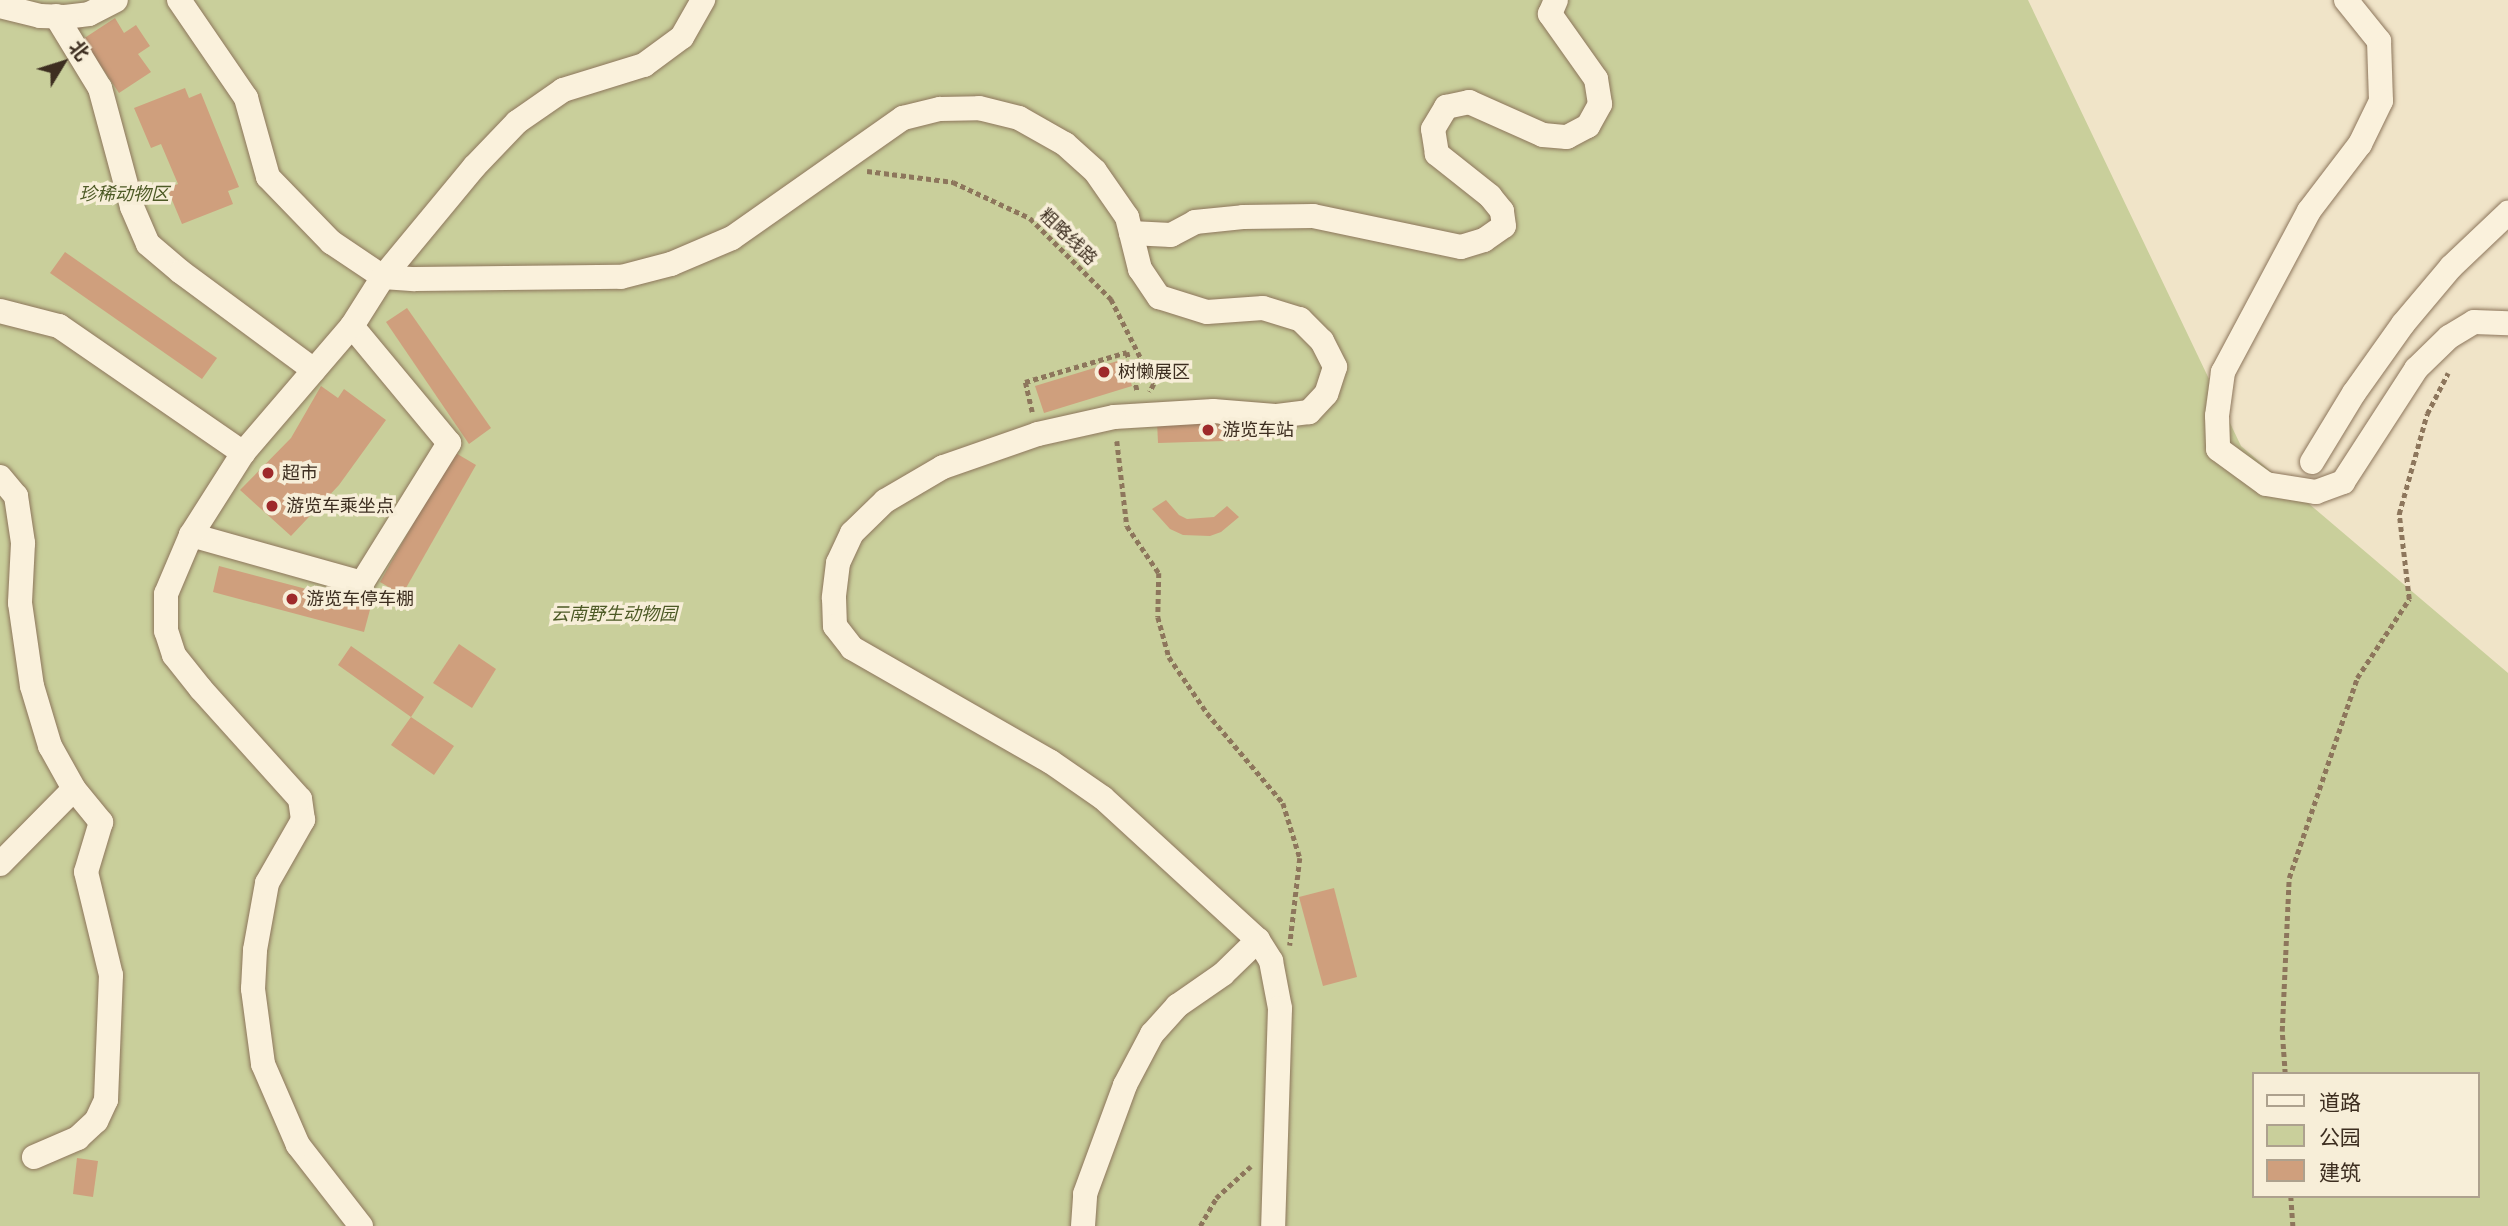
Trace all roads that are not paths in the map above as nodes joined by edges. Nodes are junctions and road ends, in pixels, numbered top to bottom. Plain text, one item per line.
1 (116, 0) edge
2 (179, 0) edge
3 (704, 0) edge
4 (1556, 0) edge
5 (2346, 0) edge
6 (0, 6) edge
7 (56, 16) junction
8 (2508, 213) edge
9 (1131, 233) junction
10 (383, 277) junction
11 (0, 311) edge
12 (2508, 323) edge
13 (352, 326) junction
14 (314, 370) junction
15 (243, 453) junction
16 (2312, 462) dead end
17 (0, 477) edge
18 (191, 535) junction
19 (74, 789) junction
20 (0, 864) edge
21 (1258, 940) junction
22 (34, 1157) dead end
23 (361, 1226) edge
24 (1083, 1226) edge
25 (1273, 1226) edge

1 - 7 street
2 - 10 street
3 - 10 street
4 - 9 street
5 - 12 street
6 - 7 street
7 - 14 street
8 - 16 street
9 - 10 street
9 - 21 street
10 - 13 street
11 - 15 street
13 - 14 street
13 - 18 street
14 - 15 street
15 - 18 street
17 - 19 street
18 - 23 street
19 - 20 street
19 - 22 street
21 - 24 street
21 - 25 street

